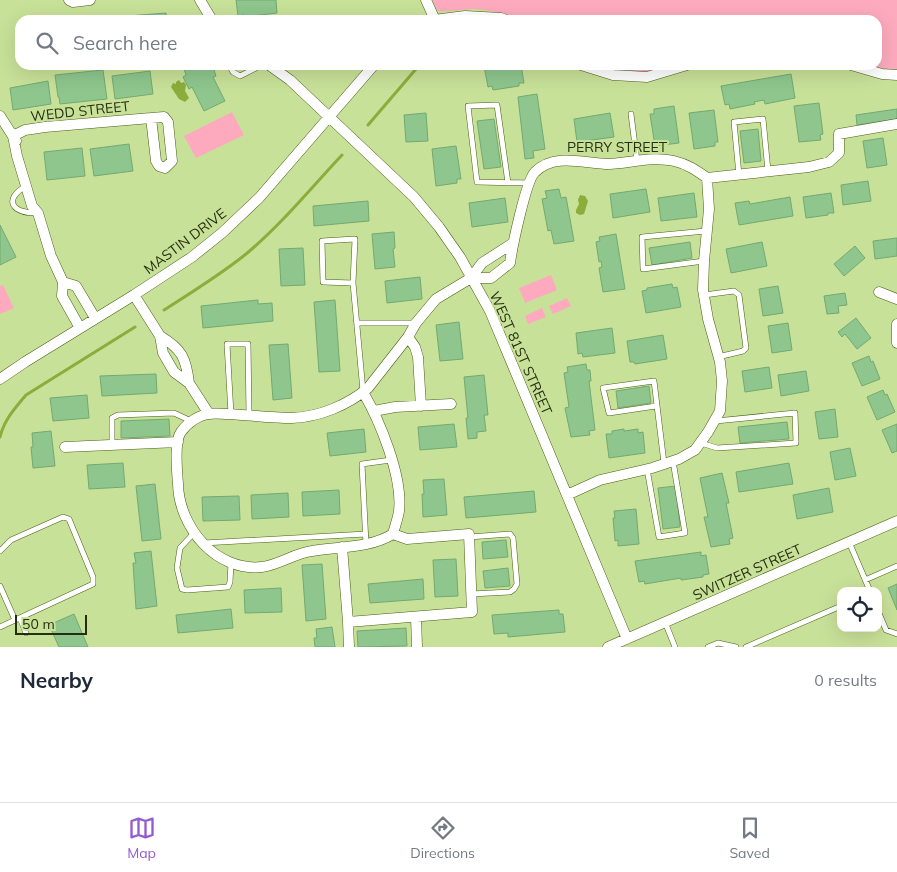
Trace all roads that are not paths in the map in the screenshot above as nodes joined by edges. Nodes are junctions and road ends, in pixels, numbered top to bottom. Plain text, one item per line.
1 (69, 0) edge
2 (90, 0) edge
3 (200, 0) edge
4 (426, 0) edge
5 (209, 15) edge
6 (433, 15) edge
7 (233, 70) edge
8 (252, 70) edge
9 (277, 70) edge
10 (370, 70) edge
11 (597, 70) edge
12 (672, 70) edge
13 (868, 70) edge
14 (897, 75) edge
15 (631, 114) dead end
16 (0, 116) edge
17 (151, 118) dead end
18 (329, 118) junction
19 (897, 124) edge
20 (13, 136) junction
21 (637, 161) junction
22 (768, 172) junction
23 (739, 175) junction
24 (707, 178) junction
25 (508, 183) junction
26 (530, 183) junction
27 (30, 185) junction
28 (38, 213) junction
29 (706, 231) junction
30 (513, 243) junction
31 (704, 261) junction
32 (471, 278) junction
33 (63, 282) junction
34 (353, 284) junction
35 (879, 292) dead end
36 (134, 295) junction
37 (704, 295) junction
38 (897, 299) edge
39 (95, 318) junction
40 (357, 323) junction
41 (416, 323) junction
42 (897, 324) edge
43 (80, 328) junction
44 (408, 337) junction
45 (897, 343) edge
46 (718, 357) junction
47 (0, 379) edge
48 (363, 392) junction
49 (451, 404) dead end
50 (421, 406) junction
51 (656, 406) junction
52 (374, 411) junction
53 (209, 414) junction
54 (231, 414) junction
55 (250, 416) junction
56 (191, 421) junction
57 (714, 421) junction
58 (178, 442) junction
59 (700, 442) junction
60 (112, 445) junction
61 (65, 448) dead end
62 (391, 460) junction
63 (669, 462) junction
64 (647, 469) junction
65 (566, 495) junction
66 (897, 521) edge
67 (194, 533) junction
68 (393, 534) junction
69 (469, 537) junction
70 (366, 539) junction
71 (849, 542) junction
72 (202, 543) junction
73 (342, 547) junction
74 (0, 551) edge
75 (231, 563) junction
76 (897, 566) edge
77 (865, 580) junction
78 (0, 586) edge
79 (868, 587) edge
80 (471, 594) junction
81 (837, 608) edge
82 (416, 616) junction
83 (17, 619) junction
84 (882, 620) edge
85 (348, 622) junction
86 (665, 622) junction
87 (0, 627) edge
88 (26, 633) dead end
89 (897, 634) edge
90 (627, 639) junction
91 (349, 647) edge
92 (417, 647) edge
93 (608, 647) edge
94 (676, 647) edge
95 (708, 647) edge
96 (736, 647) edge
97 (746, 647) edge

1 - 2 street
3 - 5 street
4 - 6 street
7 - 8 lane
9 - 18 street, WEST 81ST STREET
10 - 18 street, MASTIN DRIVE
11 - 12 street
13 - 14 street
15 - 21 lane
16 - 20 street
17 - 20 street, WEDD STREET
18 - 32 street, WEST 81ST STREET
18 - 36 street, MASTIN DRIVE
19 - 22 street
20 - 27 street
21 - 24 street, PERRY STREET
21 - 26 street, PERRY STREET
22 - 23 street
22 - 23 lane
23 - 24 street
24 - 29 street
25 - 25 lane
25 - 26 lane
26 - 30 street, PERRY STREET
27 - 28 street
27 - 28 lane
28 - 33 street
29 - 31 street
29 - 31 lane
30 - 32 street, PERRY STREET
30 - 32 street, PERRY STREET
31 - 37 street
32 - 41 street, PERRY STREET
32 - 65 street, WEST 81ST STREET
33 - 39 street
33 - 43 street
34 - 34 lane
34 - 40 lane
35 - 38 street
36 - 39 street, MASTIN DRIVE
36 - 53 street
37 - 46 street
37 - 46 lane
39 - 43 street, MASTIN DRIVE
40 - 41 lane
40 - 48 lane
41 - 44 street, PERRY STREET
42 - 45 street
43 - 47 street, MASTIN DRIVE
44 - 48 street, PERRY STREET
44 - 50 street
46 - 57 street
48 - 52 street
48 - 55 street, PERRY STREET
49 - 50 street
50 - 52 street
51 - 51 lane
51 - 63 lane
52 - 62 street
53 - 54 street, PERRY STREET
53 - 56 street
54 - 55 street, PERRY STREET
54 - 55 lane
56 - 58 street
56 - 60 lane
57 - 59 street
57 - 59 lane
58 - 60 street
58 - 67 street
59 - 63 street
60 - 61 street
62 - 68 street
62 - 70 lane
63 - 64 street
63 - 64 lane
64 - 65 street
65 - 90 street, WEST 81ST STREET
66 - 71 street, SWITZER STREET
67 - 72 street
67 - 75 lane
68 - 69 street
68 - 70 street
69 - 80 street
69 - 80 lane
70 - 72 lane
70 - 73 street
71 - 77 lane
71 - 86 street, SWITZER STREET
72 - 75 street
73 - 75 street
73 - 85 street
74 - 83 lane
76 - 77 lane
77 - 79 lane
78 - 83 lane
80 - 82 street
81 - 97 lane
82 - 85 street
82 - 92 street
83 - 87 lane
83 - 88 lane
84 - 89 lane
85 - 91 street
86 - 90 street, SWITZER STREET
86 - 94 lane
90 - 93 street, SWITZER STREET
95 - 96 lane

